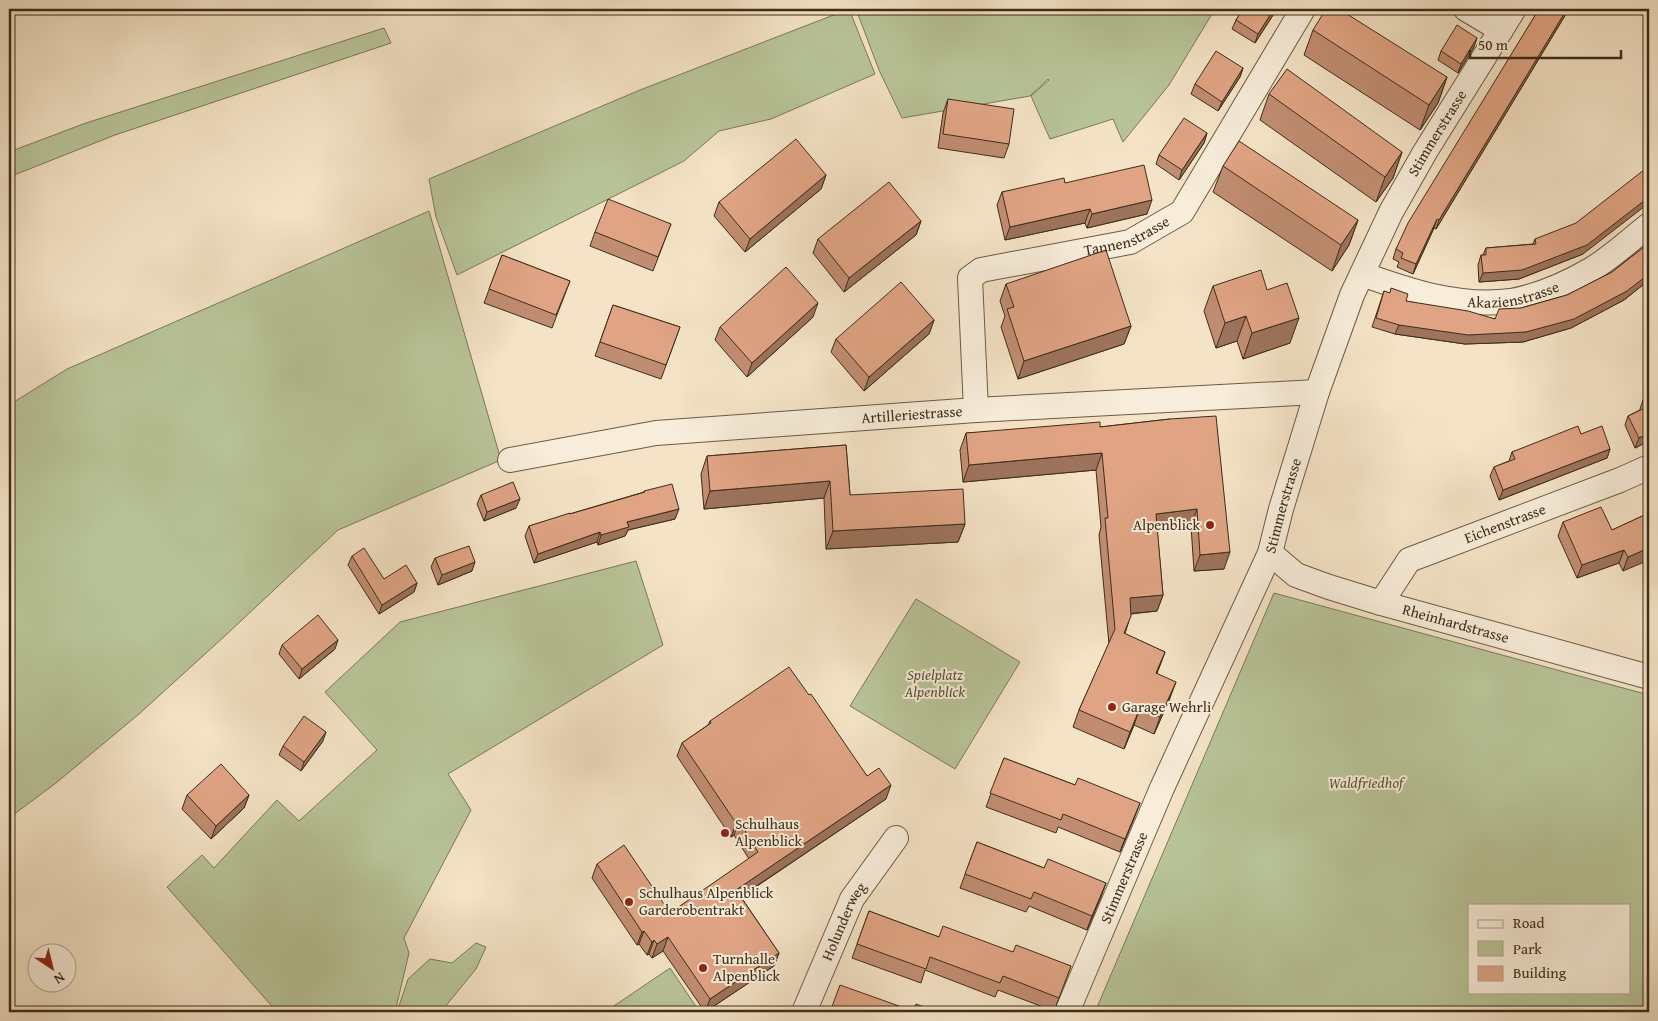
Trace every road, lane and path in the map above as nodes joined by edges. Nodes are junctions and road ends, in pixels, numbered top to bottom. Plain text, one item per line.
1 (1303, 9) edge
2 (1466, 9) edge
3 (1514, 9) edge
4 (1501, 30) junction
5 (1649, 225) edge
6 (1362, 274) junction
7 (1317, 392) junction
8 (976, 410) junction
9 (510, 460) dead end
10 (1649, 467) edge
11 (1270, 553) junction
12 (1381, 603) junction
13 (1649, 677) edge
14 (896, 838) dead end
15 (804, 1012) edge
16 (1067, 1012) edge

1 - 8 street, Tannenstrasse
2 - 4 street
3 - 4 street, Stimmerstrasse
4 - 6 street, Stimmerstrasse
5 - 6 street, Akazienstrasse
6 - 7 street, Stimmerstrasse
7 - 8 street, Artilleriestrasse
7 - 11 street, Stimmerstrasse
8 - 9 street, Artilleriestrasse
10 - 12 street, Eichenstrasse
11 - 12 street, Rheinhardstrasse
11 - 16 street, Stimmerstrasse
12 - 13 street, Rheinhardstrasse
14 - 15 street, Holunderweg

